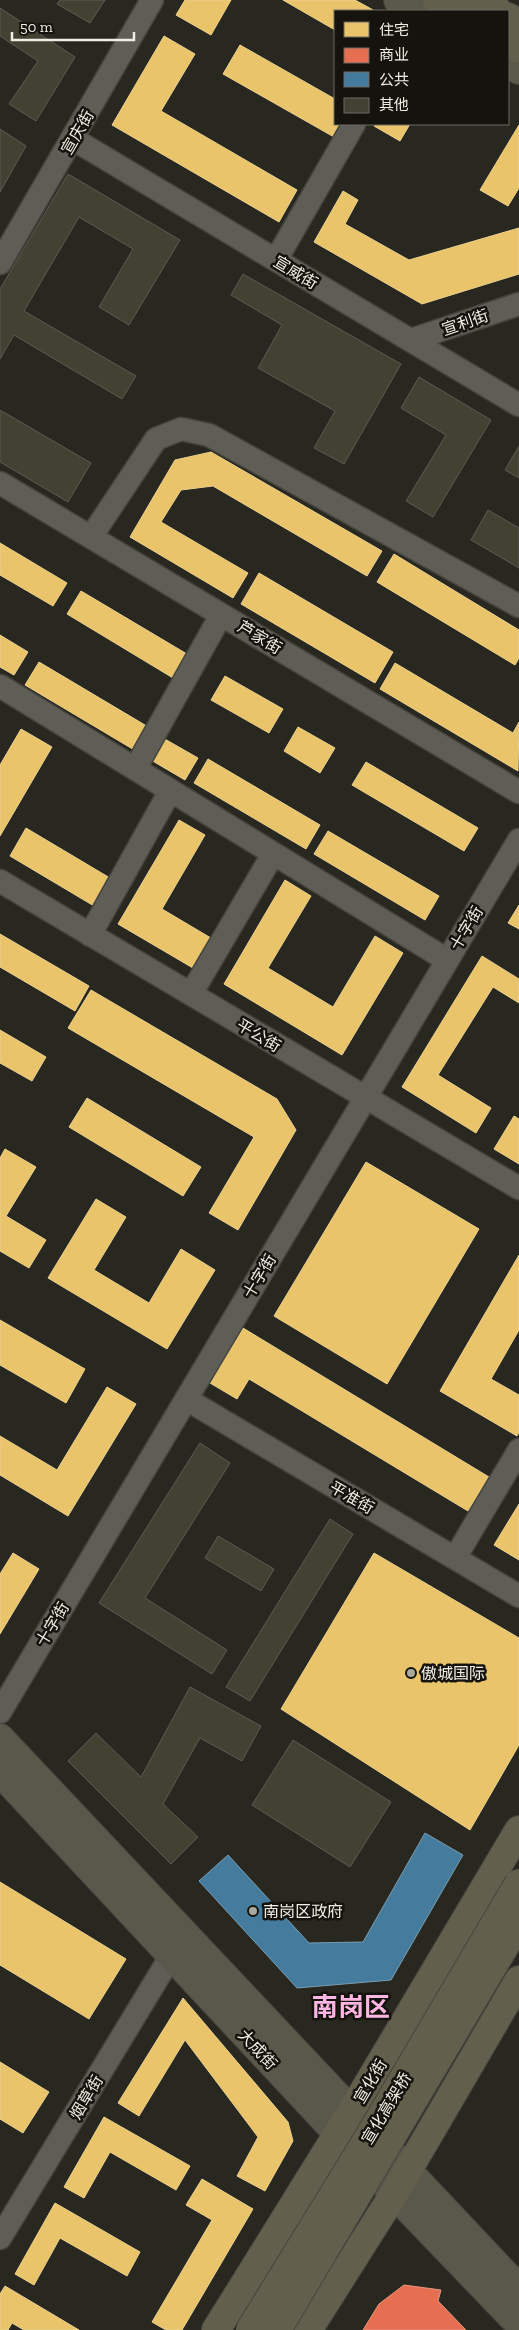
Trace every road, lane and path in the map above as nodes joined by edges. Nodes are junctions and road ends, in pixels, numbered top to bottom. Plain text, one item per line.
1 (152, 0) edge
2 (398, 0) edge
3 (438, 0) edge
4 (479, 0) edge
5 (416, 10) edge
6 (454, 10) edge
7 (496, 10) edge
8 (353, 125) edge
9 (73, 139) junction
10 (276, 260) junction
11 (0, 263) edge
12 (519, 304) edge
13 (411, 340) junction
14 (519, 404) edge
15 (0, 483) edge
16 (92, 538) junction
17 (519, 606) edge
18 (221, 615) junction
19 (0, 686) edge
20 (135, 770) junction
21 (170, 791) junction
22 (519, 792) edge
23 (519, 840) edge
24 (273, 854) junction
25 (0, 881) edge
26 (90, 935) junction
27 (447, 960) junction
28 (191, 994) junction
29 (366, 1097) junction
30 (519, 1188) edge
31 (186, 1399) junction
32 (519, 1450) edge
33 (455, 1558) junction
34 (519, 1596) edge
35 (0, 1712) edge
36 (0, 1738) edge
37 (0, 1772) edge
38 (519, 1830) edge
39 (519, 1883) edge
40 (519, 1922) edge
41 (171, 1956) junction
42 (519, 1980) edge
43 (345, 2122) junction
44 (400, 2182) junction
45 (0, 2238) edge
46 (519, 2289) edge
47 (519, 2324) edge
48 (216, 2330) edge
49 (250, 2330) edge
50 (278, 2330) edge
51 (308, 2330) edge

1 - 9 street, 宣庆街
2 - 5 main road
3 - 6 highway
4 - 7 highway
8 - 10 street
9 - 10 street, 宣威街
9 - 11 street, 宣庆街
10 - 13 street, 宣威街
12 - 13 street, 宣利街
13 - 14 street, 宣威街
15 - 16 street, 芦家街
16 - 17 street
16 - 18 street, 芦家街
18 - 20 street
18 - 22 street, 芦家街
19 - 20 street
20 - 21 street
21 - 24 street
21 - 26 street
23 - 27 street, 十字街
24 - 27 street
24 - 28 street
25 - 26 street, 平公街
26 - 28 street, 平公街
27 - 29 street, 十字街
28 - 29 street, 平公街
29 - 30 street, 平公街
29 - 31 street, 十字街
31 - 33 street, 平准街
31 - 35 street, 十字街
32 - 33 street
33 - 34 street, 平准街
36 - 43 main road, 大成街
37 - 41 main road, 大成街
38 - 43 highway, 宣化街
39 - 49 highway, 宣化高架桥, bridge
40 - 50 highway, 宣化高架桥, bridge
41 - 43 main road, 大成街
41 - 45 street, 烟草街
42 - 44 highway
43 - 44 main road, 大成街
43 - 48 highway, 宣化街
44 - 46 main road, 大成街
44 - 47 main road, 大成街
44 - 51 highway

